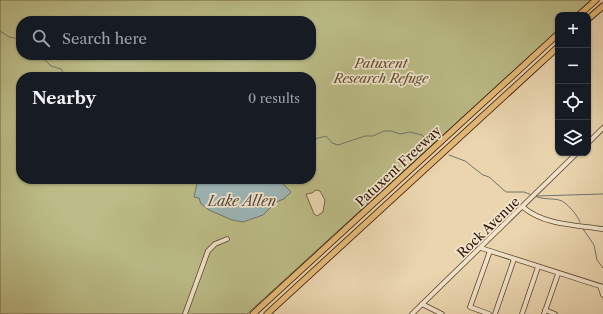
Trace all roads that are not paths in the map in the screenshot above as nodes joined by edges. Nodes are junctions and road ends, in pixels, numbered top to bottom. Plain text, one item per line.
1 (596, 0) edge
2 (603, 6) edge
3 (582, 12) edge
4 (591, 16) edge
5 (555, 37) edge
6 (557, 48) edge
7 (603, 128) edge
8 (591, 140) edge
9 (575, 156) edge
10 (523, 207) junction
11 (603, 229) edge
12 (227, 239) dead end
13 (482, 248) junction
14 (490, 251) junction
15 (514, 259) junction
16 (538, 267) junction
17 (558, 274) junction
18 (602, 287) edge
19 (603, 295) edge
20 (422, 304) junction
21 (544, 312) edge
22 (185, 314) edge
23 (253, 314) edge
24 (267, 314) edge
25 (412, 314) edge
26 (442, 314) edge
27 (489, 314) edge
28 (495, 314) edge
29 (522, 314) edge
30 (555, 314) edge

1 - 3 highway
2 - 4 highway
5 - 23 highway, Patuxent Freeway
6 - 24 highway, Patuxent Freeway
7 - 8 street
9 - 10 street, Rock Avenue
10 - 11 street
10 - 13 street, Rock Avenue
12 - 22 street
13 - 14 street
13 - 20 street, Rock Avenue
14 - 15 street
14 - 27 street
15 - 16 street
15 - 28 street
16 - 17 street
16 - 29 street
17 - 18 street
17 - 21 street
18 - 19 street
20 - 25 street, Rock Avenue
20 - 26 street
21 - 30 street

